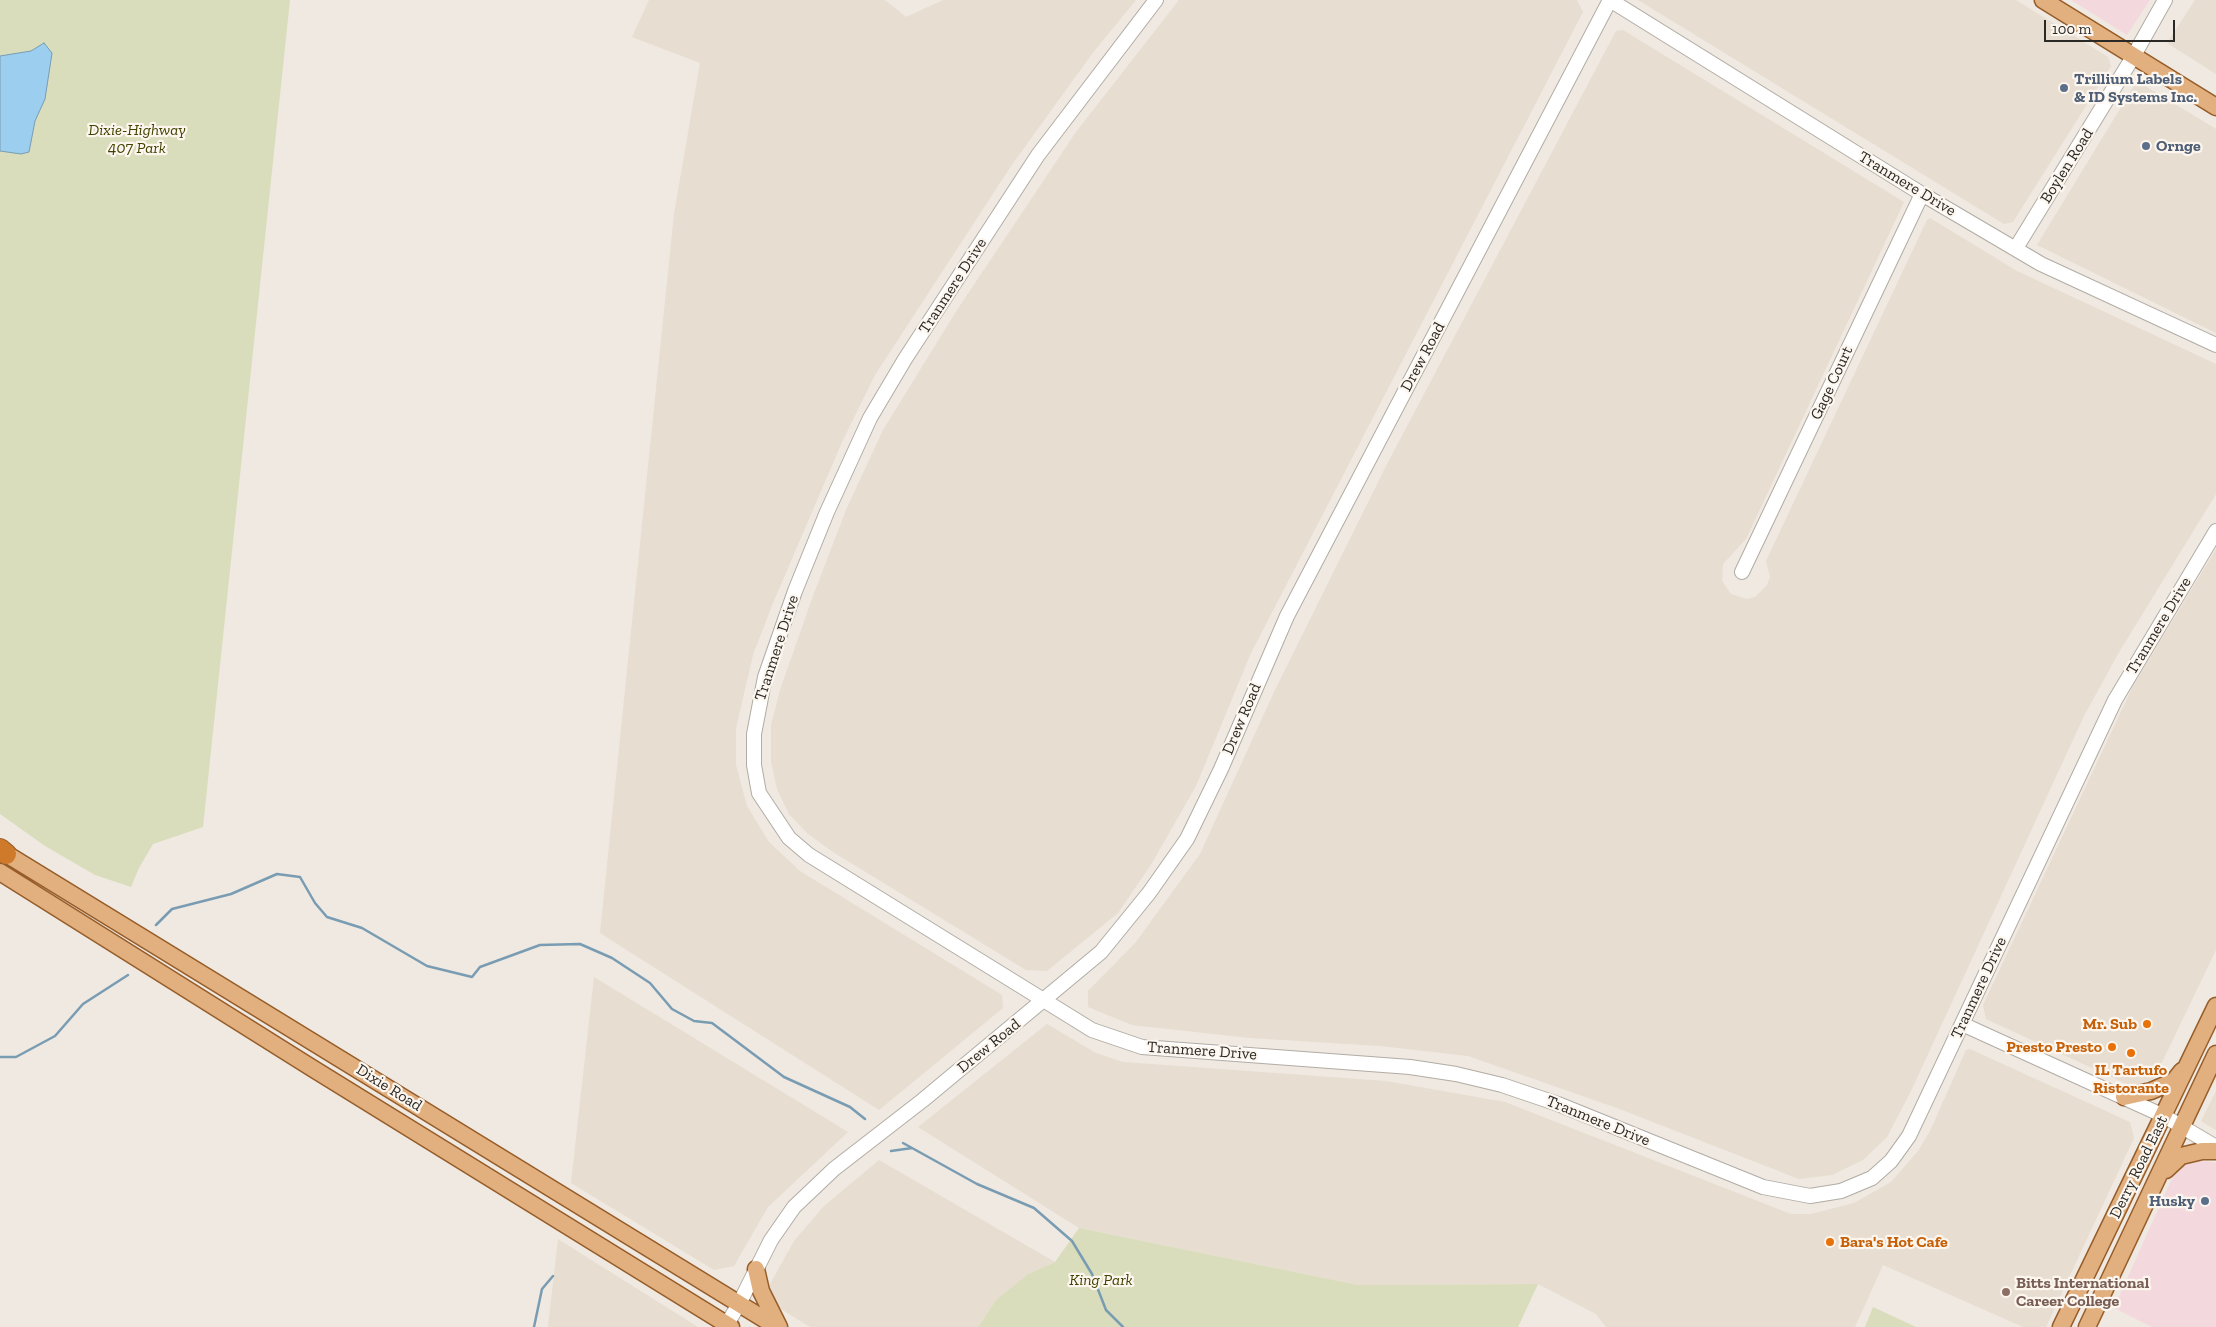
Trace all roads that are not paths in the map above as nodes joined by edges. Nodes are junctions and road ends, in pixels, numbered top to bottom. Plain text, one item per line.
1 (1156, 0) edge
2 (1610, 0) edge
3 (2043, 0) edge
4 (2165, 0) edge
5 (2133, 57) junction
6 (2216, 108) edge
7 (1922, 194) junction
8 (2016, 248) junction
9 (2216, 345) edge
10 (2216, 531) edge
11 (1742, 572) dead end
12 (1, 856) edge
13 (1044, 1001) junction
14 (2216, 1006) edge
15 (1962, 1024) junction
16 (2195, 1052) junction
17 (2216, 1054) edge
18 (2124, 1097) junction
19 (2164, 1116) junction
20 (2182, 1127) junction
21 (2216, 1146) edge
22 (2216, 1151) edge
23 (2157, 1179) junction
24 (756, 1269) junction
25 (739, 1304) junction
26 (729, 1326) edge
27 (778, 1327) edge
28 (2061, 1327) edge
29 (2087, 1327) edge

1 - 13 street, Tranmere Drive
2 - 7 street, Tranmere Drive
2 - 13 street, Drew Road
3 - 5 main road
4 - 5 street, Boylen Road
5 - 6 main road
5 - 8 street, Boylen Road
7 - 8 street, Tranmere Drive
7 - 11 street, Gage Court
8 - 9 street, Tranmere Drive
10 - 15 street, Tranmere Drive
12 - 25 main road, Dixie Road
12 - 26 main road, Dixie Road
13 - 15 street, Tranmere Drive
13 - 24 street, Drew Road
14 - 16 main road, Derry Road East
15 - 18 street
16 - 18 main road
16 - 19 main road, Derry Road East
17 - 20 main road, Derry Road East
18 - 19 street
19 - 20 street
19 - 28 main road, Derry Road East
20 - 21 street
20 - 23 main road, Derry Road East
22 - 23 main road
23 - 29 main road, Derry Road East
24 - 25 street, Drew Road
24 - 27 main road
25 - 26 street, Drew Road
25 - 27 main road, Dixie Road

